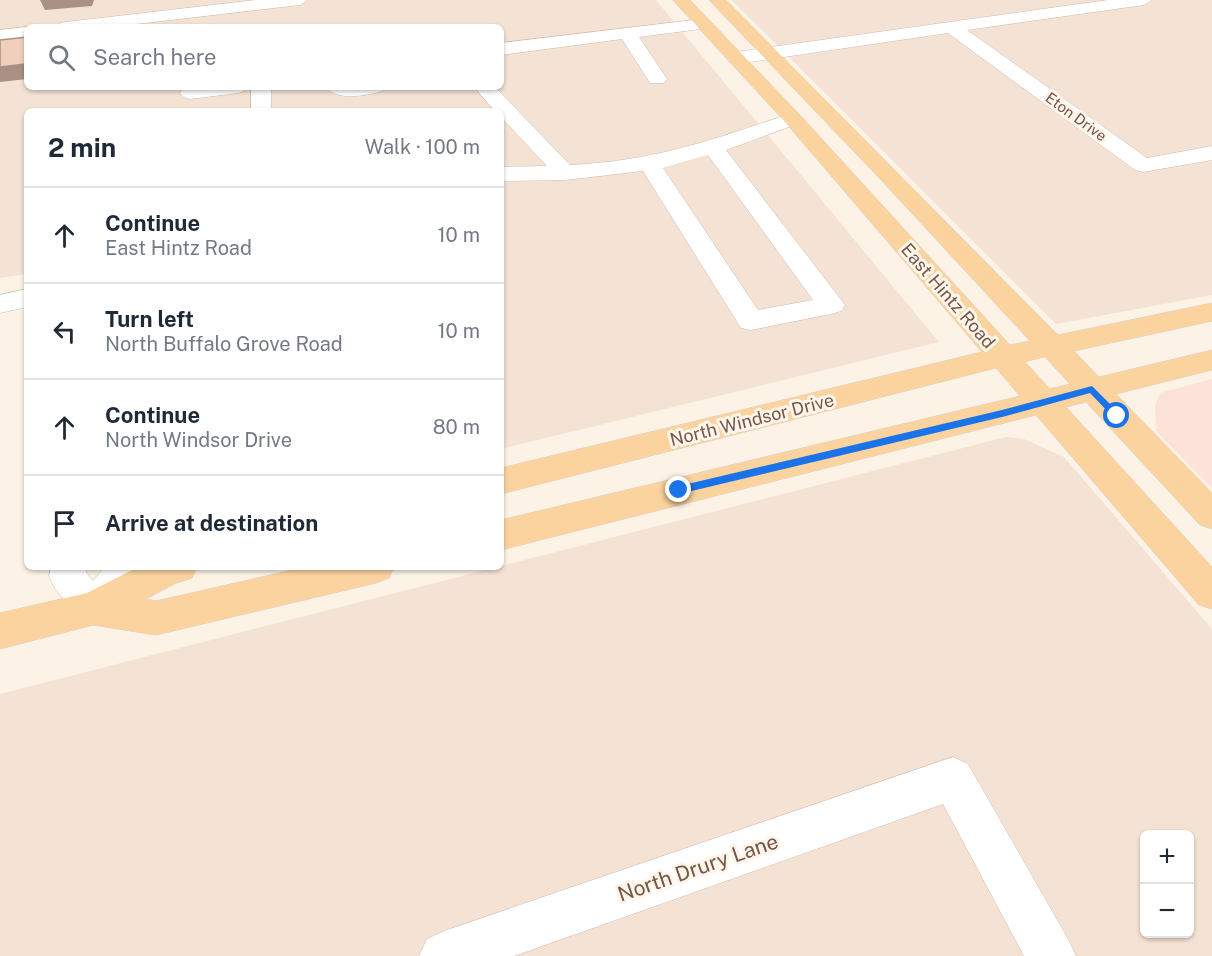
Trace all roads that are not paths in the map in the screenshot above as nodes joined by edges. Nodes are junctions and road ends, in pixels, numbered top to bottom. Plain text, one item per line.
1 (300, 0) edge
2 (681, 0) edge
3 (717, 0) edge
4 (1144, 0) edge
5 (92, 24) edge
6 (702, 24) junction
7 (952, 28) junction
8 (24, 32) edge
9 (628, 34) junction
10 (0, 35) edge
11 (504, 49) edge
12 (769, 52) junction
13 (736, 58) junction
14 (657, 80) dead end
15 (214, 90) edge
16 (264, 90) edge
17 (487, 90) edge
18 (190, 93) dead end
19 (262, 108) edge
20 (504, 108) edge
21 (504, 108) edge
22 (793, 119) junction
23 (712, 147) junction
24 (1212, 153) edge
25 (649, 164) junction
26 (565, 173) junction
27 (504, 174) edge
28 (24, 299) edge
29 (0, 303) edge
30 (1212, 312) edge
31 (1051, 345) junction
32 (1001, 357) junction
33 (1212, 360) edge
34 (1092, 389) junction
35 (1042, 402) junction
36 (504, 480) edge
37 (1212, 515) edge
38 (504, 534) edge
39 (69, 570) edge
40 (125, 570) edge
41 (168, 570) edge
42 (363, 570) edge
43 (1212, 593) edge
44 (93, 608) junction
45 (0, 631) edge
46 (444, 956) edge
47 (1051, 956) edge

1 - 5 street
2 - 6 main road, East Hintz Road
3 - 12 main road
4 - 7 street
6 - 9 street
6 - 13 main road, East Hintz Road
7 - 12 street
7 - 24 street, Eton Drive
8 - 10 street
9 - 11 street
9 - 14 street
12 - 13 street
12 - 31 main road
13 - 22 main road, East Hintz Road
15 - 18 street
16 - 19 street
17 - 21 street
20 - 26 street
22 - 23 street
22 - 32 main road, East Hintz Road
23 - 25 street
23 - 25 street
25 - 26 street
26 - 27 street
28 - 29 street
30 - 31 main road, North Windsor Drive
31 - 32 main road, North Windsor Drive
31 - 34 main road
32 - 35 main road, East Hintz Road
32 - 36 main road, North Windsor Drive
33 - 34 main road
34 - 35 main road
34 - 37 main road
35 - 38 main road
35 - 43 main road, East Hintz Road
39 - 44 street
40 - 44 street
41 - 44 main road
42 - 44 main road
44 - 45 main road
46 - 47 street, North Drury Lane

